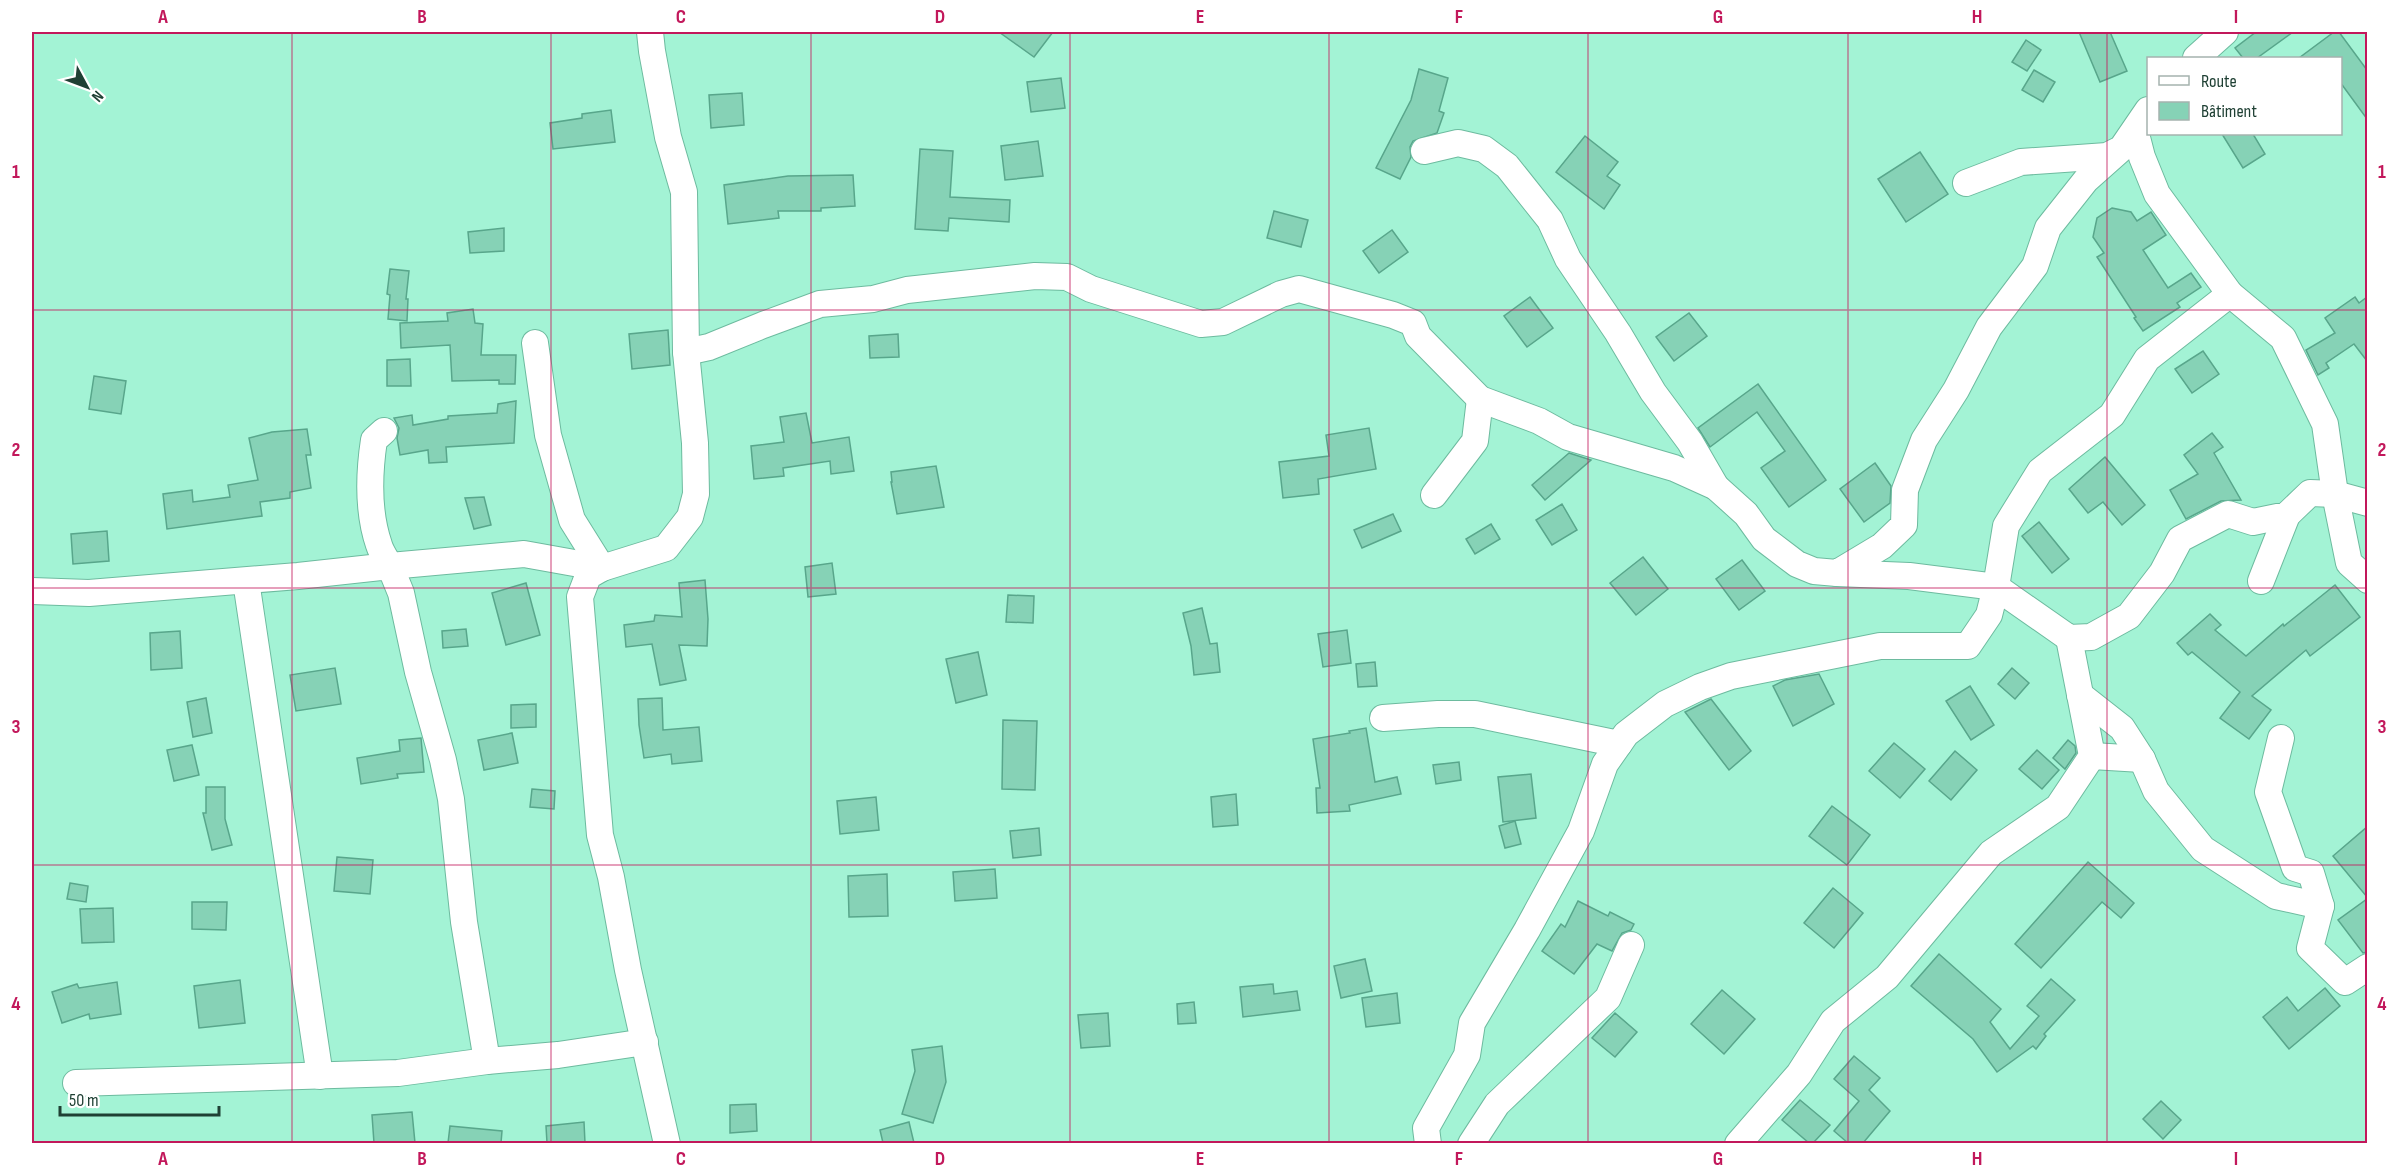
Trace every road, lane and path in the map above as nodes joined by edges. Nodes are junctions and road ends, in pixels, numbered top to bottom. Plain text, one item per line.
1 (650, 32) edge
2 (2225, 32) edge
3 (2197, 57) edge
4 (2135, 129) edge
5 (1424, 151) dead end
6 (1966, 183) dead end
7 (2230, 294) junction
8 (535, 343) dead end
9 (686, 352) junction
10 (1480, 399) junction
11 (384, 430) dead end
12 (1716, 487) junction
13 (2335, 494) junction
14 (1434, 495) dead end
15 (2367, 503) edge
16 (2286, 515) junction
17 (390, 566) junction
18 (602, 568) junction
19 (1837, 573) junction
20 (2367, 580) edge
21 (246, 581) junction
22 (2261, 581) dead end
23 (1996, 587) junction
24 (32, 591) edge
25 (2069, 638) junction
26 (2080, 695) junction
27 (1383, 718) dead end
28 (2281, 738) dead end
29 (1619, 744) junction
30 (2092, 756) junction
31 (2142, 759) junction
32 (2295, 868) junction
33 (2276, 896) junction
34 (2321, 906) junction
35 (1631, 945) dead end
36 (2367, 967) edge
37 (645, 1042) junction
38 (487, 1061) junction
39 (320, 1076) junction
40 (76, 1083) dead end
41 (667, 1143) edge
42 (1428, 1143) edge
43 (1471, 1143) edge
44 (1738, 1143) edge

1 - 9 street
2 - 3 street
4 - 6 street
4 - 7 street
4 - 19 street
5 - 12 street
7 - 13 street
7 - 23 street
8 - 18 street
9 - 10 street
9 - 18 street
10 - 12 street
10 - 14 street
11 - 17 street
12 - 19 street
13 - 15 street
13 - 16 street
13 - 20 street
16 - 22 street
16 - 25 street
17 - 18 street
17 - 21 street
17 - 38 street
18 - 37 street
19 - 23 street
21 - 24 street
21 - 39 street
23 - 25 street
23 - 29 street
25 - 26 street
26 - 30 street
26 - 31 street
27 - 29 street
28 - 32 street
29 - 42 street
30 - 31 street
30 - 44 street
31 - 33 street
32 - 33 street
32 - 34 street
33 - 34 street
34 - 36 street
35 - 43 street
37 - 38 street
37 - 41 street
38 - 39 street
39 - 40 street

